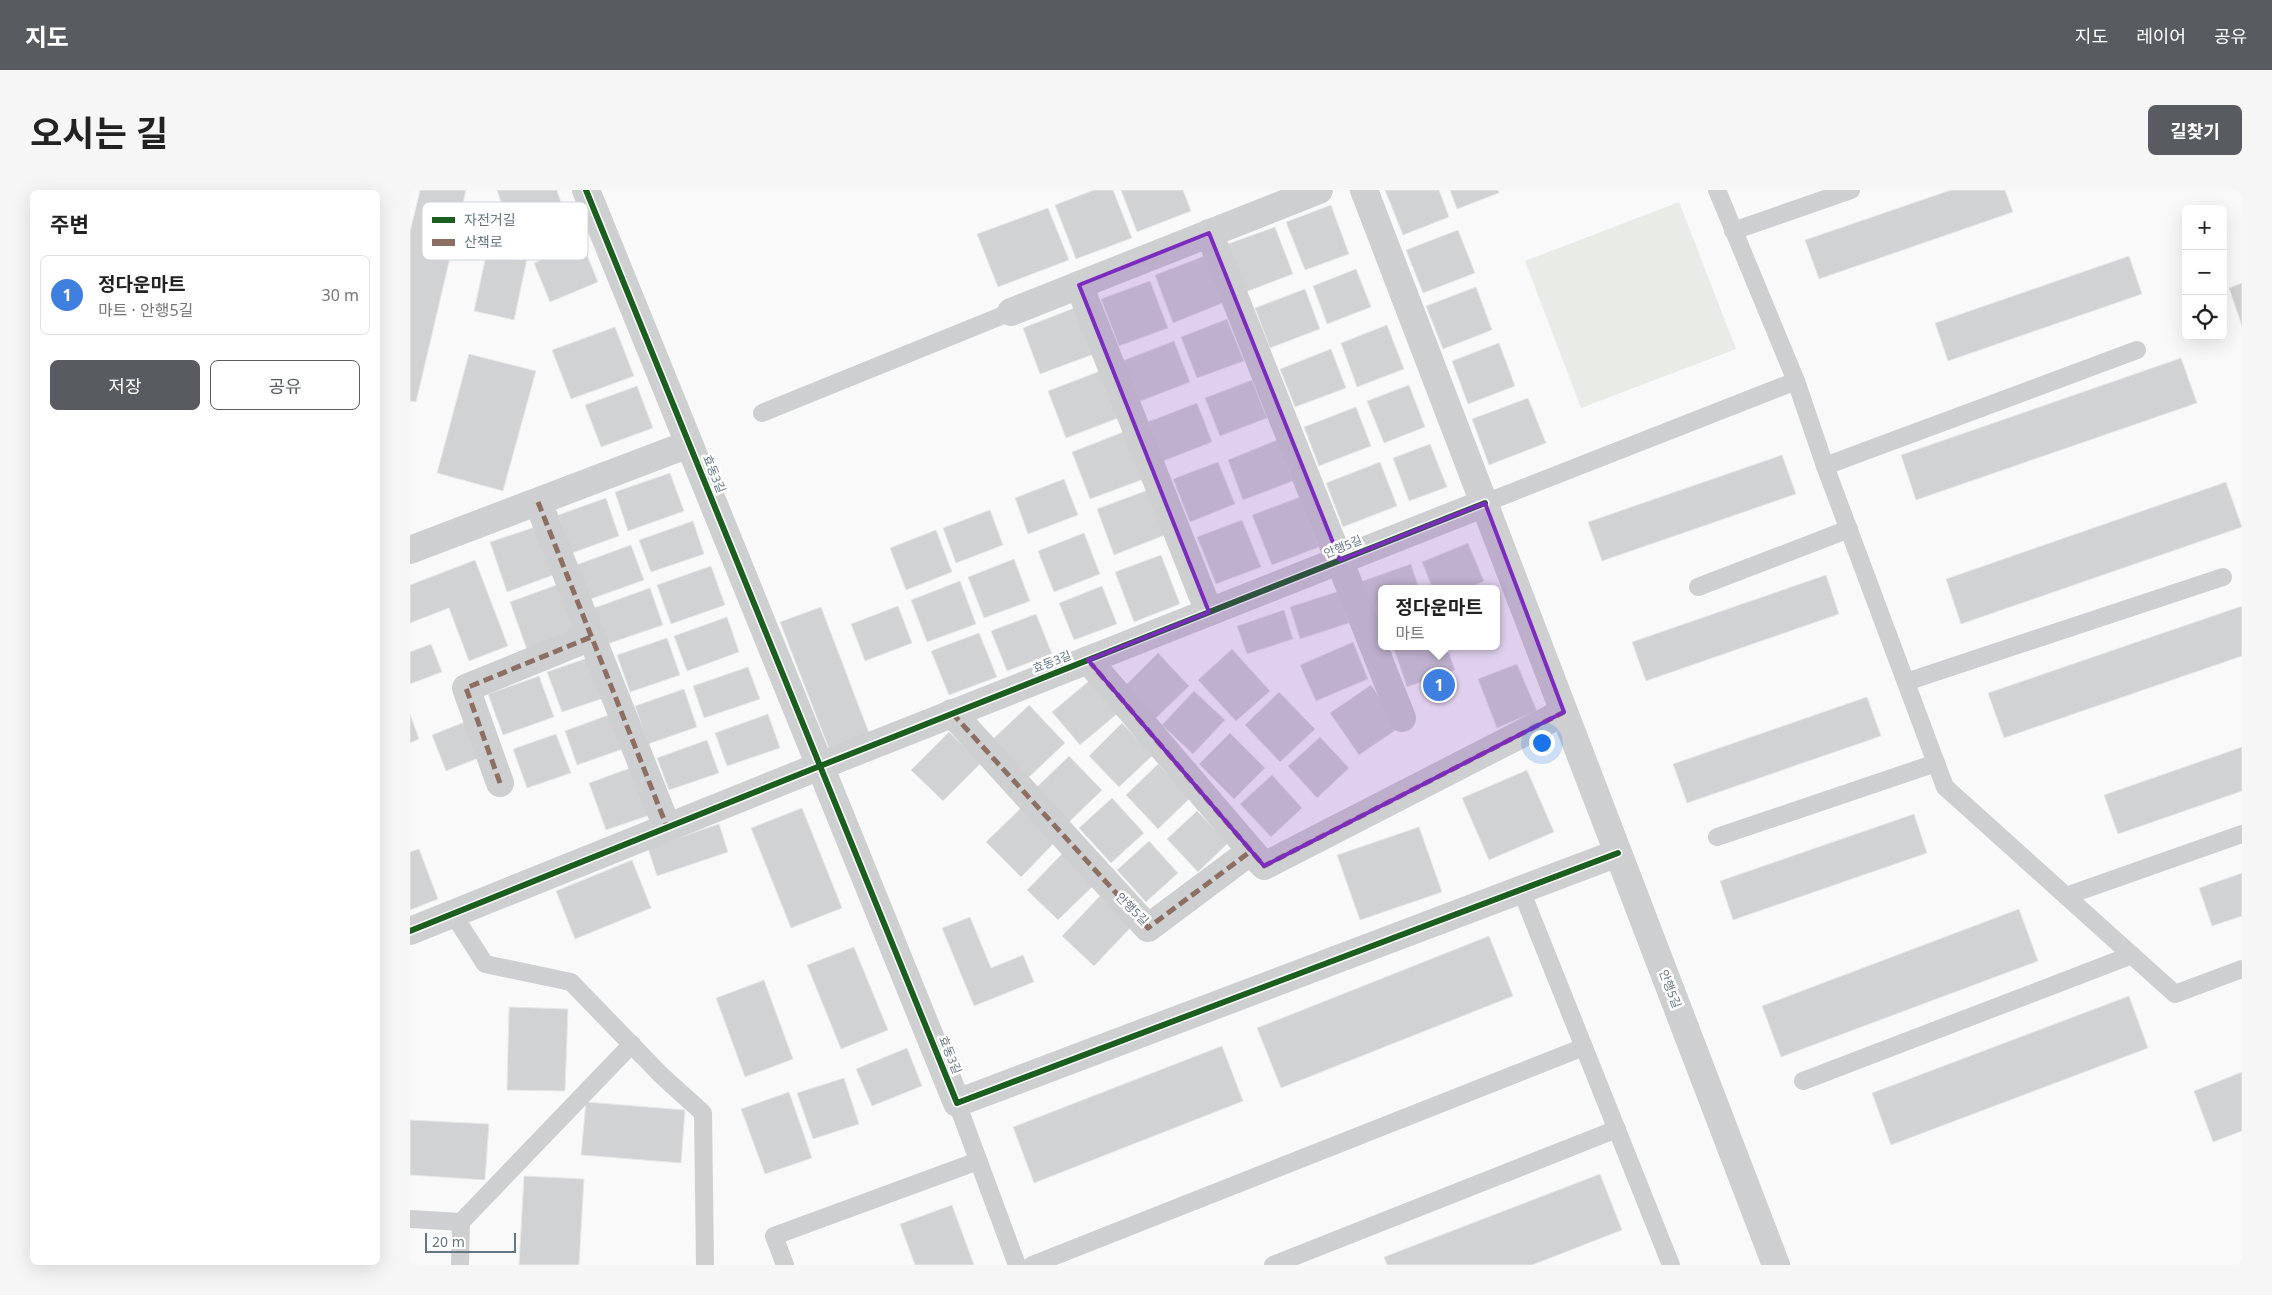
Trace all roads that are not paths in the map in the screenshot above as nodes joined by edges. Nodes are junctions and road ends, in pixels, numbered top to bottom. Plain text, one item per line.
1 (586, 190) edge
2 (1319, 190) edge
3 (1364, 190) edge
4 (1717, 190) edge
5 (1850, 190) edge
6 (1733, 231) junction
7 (1209, 233) junction
8 (1079, 285) junction
9 (1011, 312) joint
10 (2137, 350) dead end
11 (1796, 381) junction
12 (762, 413) dead end
13 (689, 444) junction
14 (1825, 466) junction
15 (538, 502) junction
16 (1485, 503) junction
17 (1849, 529) junction
18 (410, 550) edge
19 (1340, 560) junction
20 (2223, 577) dead end
21 (1698, 587) dead end
22 (1209, 612) junction
23 (591, 637) junction
24 (1088, 660) junction
25 (1906, 682) junction
26 (1564, 712) junction
27 (952, 713) junction
28 (1402, 718) dead end
29 (1936, 763) junction
30 (820, 766) junction
31 (500, 783) dead end
32 (667, 827) junction
33 (2242, 834) edge
34 (1717, 837) dead end
35 (1251, 851) junction
36 (1618, 853) junction
37 (1521, 890) junction
38 (2066, 896) junction
39 (453, 914) junction
40 (410, 931) edge
41 (2132, 955) junction
42 (2242, 969) edge
43 (632, 1044) junction
44 (1584, 1047) junction
45 (1803, 1081) dead end
46 (957, 1103) junction
47 (1617, 1130) junction
48 (978, 1161) junction
49 (410, 1219) edge
50 (461, 1222) junction
51 (1665, 1263) edge
52 (460, 1265) edge
53 (704, 1265) edge
54 (785, 1265) edge
55 (1017, 1265) edge
56 (1032, 1265) edge
57 (1273, 1265) edge
58 (1776, 1265) edge

1 - 13 street, 효동3길
2 - 7 street
3 - 16 street, 안행5길
4 - 6 lane
5 - 6 lane
6 - 11 lane
7 - 8 street
7 - 19 street, 안행5길
8 - 9 street
8 - 22 street
9 - 12 lane
10 - 14 lane
11 - 14 lane
11 - 16 lane
13 - 15 street
13 - 30 street, 효동3길
14 - 17 lane
15 - 18 street
15 - 23 street
16 - 19 street, 안행5길
16 - 26 street, 안행5길
17 - 21 lane
17 - 25 lane
19 - 22 street, 안행5길
19 - 28 street, 안행5길
20 - 25 lane
22 - 24 street, 효동3길
23 - 31 street
23 - 32 street
24 - 27 street, 효동3길
24 - 35 street, 효동3길
25 - 29 lane
26 - 35 street
26 - 36 street, 안행5길
27 - 30 street, 효동3길
27 - 35 street, 안행5길
29 - 34 lane
29 - 38 lane
30 - 32 street
30 - 46 street, 효동3길
32 - 39 street
33 - 38 lane
36 - 37 street
36 - 58 street, 안행5길
37 - 44 lane
37 - 46 street
38 - 41 lane
39 - 40 street
39 - 43 lane
41 - 42 lane
41 - 45 lane
43 - 50 lane
43 - 53 lane
44 - 47 lane
44 - 56 lane
46 - 48 lane
47 - 51 lane
47 - 57 lane
48 - 54 lane
48 - 55 lane
49 - 50 lane
50 - 52 lane

